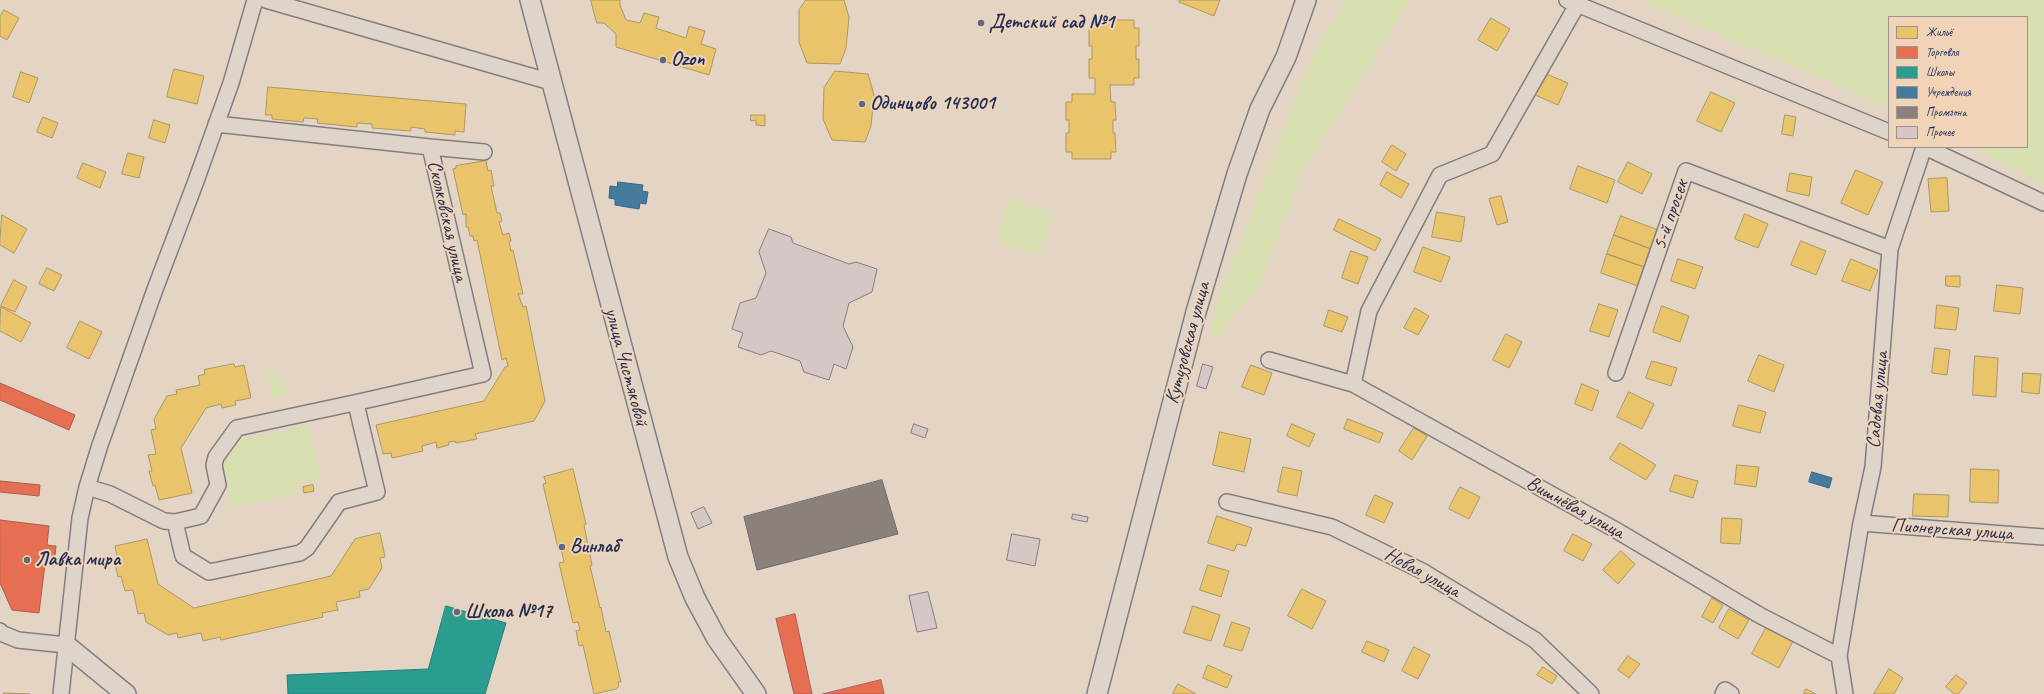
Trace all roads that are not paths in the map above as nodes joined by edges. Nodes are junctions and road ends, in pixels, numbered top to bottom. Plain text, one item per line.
1 (255, 0) edge
2 (266, 0) edge
3 (530, 0) edge
4 (1306, 0) edge
5 (1572, 2) edge
6 (551, 82) junction
7 (216, 124) junction
8 (1888, 132) edge
9 (430, 147) junction
10 (1924, 148) edge
11 (1926, 148) edge
12 (484, 152) dead end
13 (2044, 203) edge
14 (1890, 249) junction
15 (1269, 360) dead end
16 (1616, 373) dead end
17 (1353, 384) junction
18 (354, 403) junction
19 (88, 487) junction
20 (1227, 502) dead end
21 (175, 522) junction
22 (1861, 523) junction
23 (2044, 537) edge
24 (0, 633) edge
25 (66, 645) junction
26 (1839, 656) junction
27 (61, 694) edge
28 (126, 694) edge
29 (756, 694) edge
30 (1097, 694) edge
31 (1591, 694) edge
32 (1723, 694) edge
33 (1731, 694) edge
34 (1845, 694) edge

1 - 7 street
2 - 6 street
3 - 6 street, улица Чистяковой
4 - 30 street, Кутузовская улица
5 - 8 street
5 - 17 street
6 - 29 street, улица Чистяковой
7 - 9 street, Сколковская улица
7 - 19 street
9 - 12 street
9 - 18 street, Сколковская улица
10 - 14 street, Садовая улица
11 - 13 street
14 - 16 street, 5-й просек
14 - 22 street, Садовая улица
15 - 17 street, Вишнёвая улица
17 - 26 street, Вишнёвая улица
18 - 21 street, Сколковская улица
18 - 21 street
19 - 21 street, Сколковская улица
19 - 25 street
20 - 31 street, Новая улица
22 - 23 street, Пионерская улица
22 - 26 street, Садовая улица
24 - 25 street
25 - 27 street
25 - 28 street
26 - 34 street
32 - 33 street

